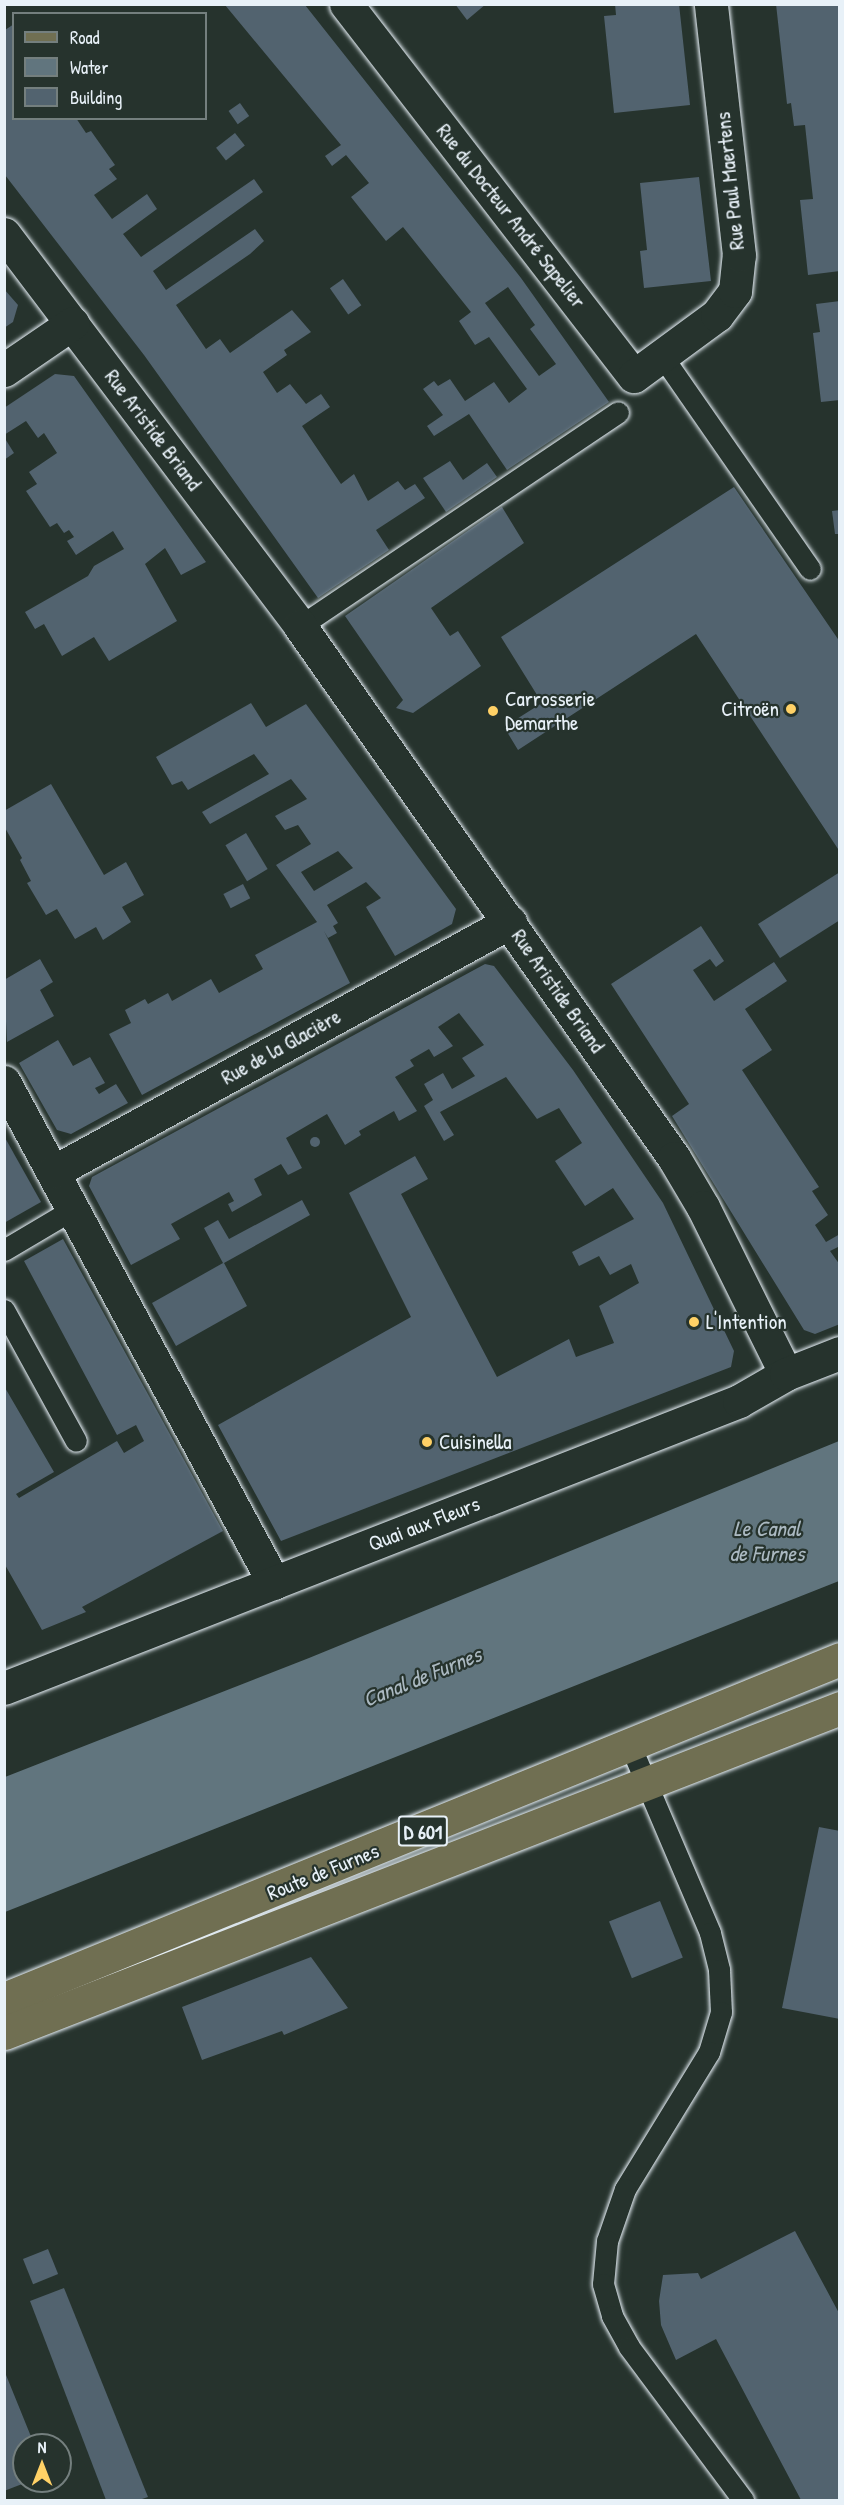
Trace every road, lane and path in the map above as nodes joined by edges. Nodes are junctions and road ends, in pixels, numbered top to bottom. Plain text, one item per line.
1 (346, 4) edge
2 (711, 4) edge
3 (4, 234) edge
4 (73, 323) junction
5 (688, 336) joint
6 (662, 356) junction
7 (4, 370) edge
8 (618, 412) dead end
9 (810, 569) dead end
10 (300, 626) junction
11 (510, 922) junction
12 (4, 1082) edge
13 (53, 1172) junction
14 (73, 1209) junction
15 (4, 1250) edge
16 (4, 1310) edge
17 (840, 1353) edge
18 (786, 1374) junction
19 (76, 1441) dead end
20 (274, 1583) junction
21 (840, 1659) edge
22 (4, 1688) edge
23 (840, 1708) edge
24 (630, 1745) junction
25 (646, 1782) junction
26 (4, 1999) edge
27 (4, 2033) edge
28 (743, 2500) edge

1 - 6 street, Rue du Docteur André Sapelier
2 - 5 street, Rue Paul Maertens
3 - 4 street, Rue Aristide Briand
4 - 7 street
4 - 10 street, Rue Aristide Briand
5 - 6 street, Rue du Docteur André Sapelier
6 - 9 lane
8 - 10 lane
10 - 11 street, Rue Aristide Briand
11 - 13 street, Rue de la Glacière
11 - 18 street, Rue Aristide Briand
12 - 13 street
13 - 14 street
14 - 15 lane
14 - 20 street
16 - 19 lane
17 - 18 street, Quai aux Fleurs
18 - 20 street, Quai aux Fleurs
20 - 22 street, Quai aux Fleurs
21 - 24 main road, Route de Furnes / D 601
23 - 25 main road, Route de Furnes / D 601
24 - 25 lane
24 - 26 main road, Route de Furnes / D 601
25 - 27 main road, Route de Furnes / D 601
25 - 28 lane

